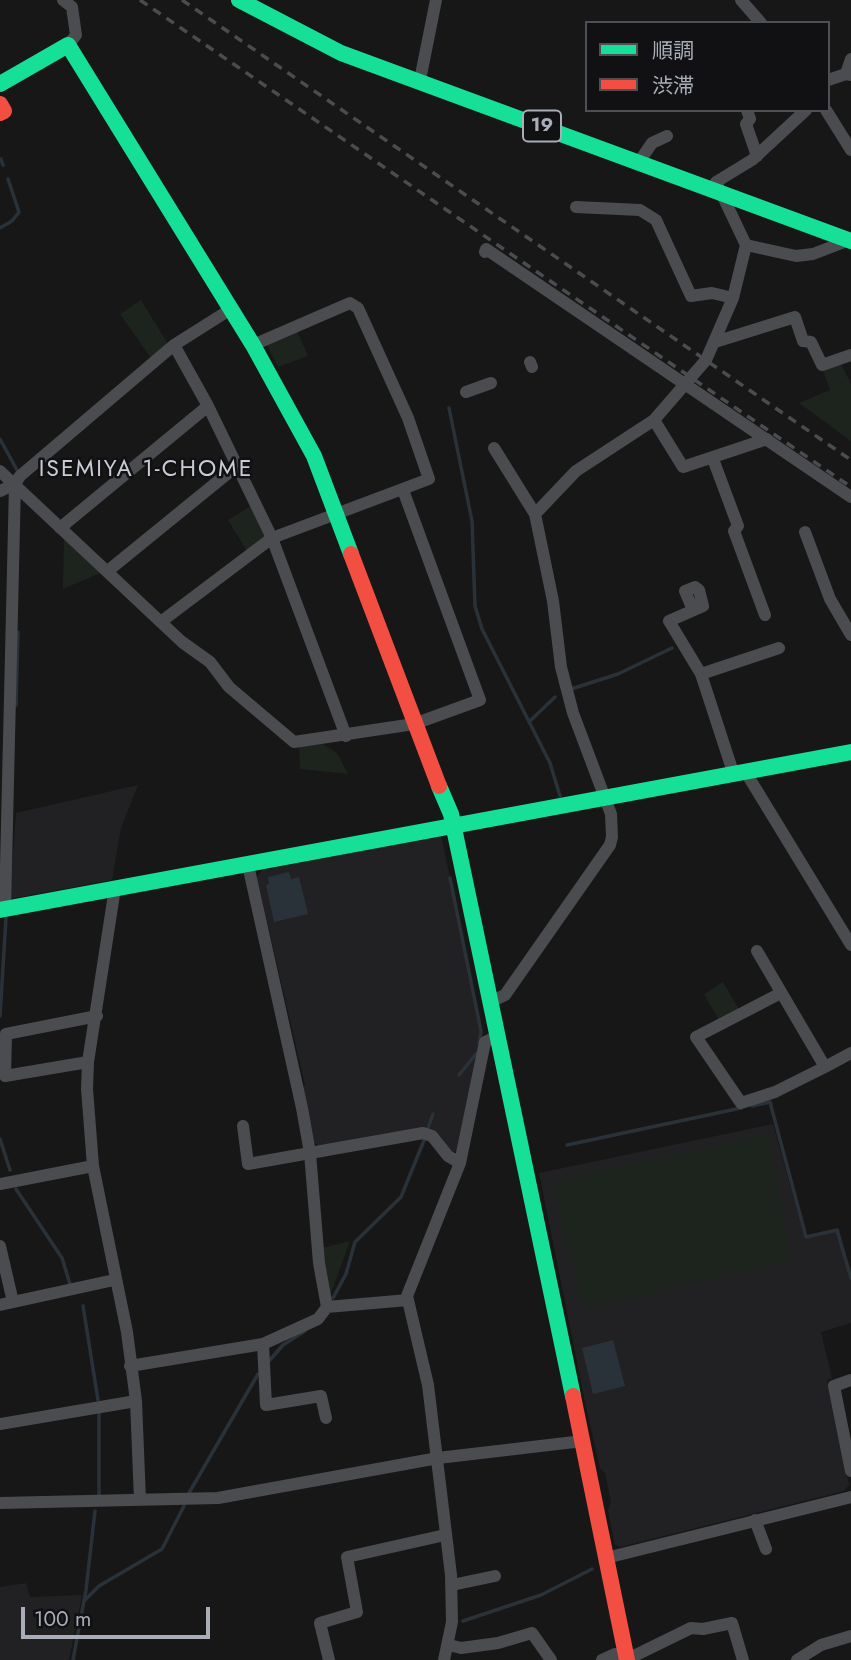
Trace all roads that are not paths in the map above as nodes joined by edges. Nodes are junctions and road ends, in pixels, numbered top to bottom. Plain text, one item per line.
1 (63, 0) edge
2 (239, 0) edge
3 (436, 0) edge
4 (741, 0) edge
5 (759, 21) edge
6 (68, 45) junction
7 (851, 59) edge
8 (848, 74) edge
9 (830, 79) edge
10 (420, 80) junction
11 (0, 84) edge
12 (0, 104) edge
13 (748, 112) edge
14 (804, 112) edge
15 (827, 112) edge
16 (0, 113) edge
17 (667, 136) dead end
18 (851, 150) edge
19 (757, 156) junction
20 (639, 162) junction
21 (719, 191) junction
22 (576, 206) dead end
23 (850, 240) edge
24 (746, 246) junction
25 (485, 252) dead end
26 (733, 298) junction
27 (231, 309) junction
28 (715, 342) junction
29 (174, 345) junction
30 (253, 345) junction
31 (851, 355) edge
32 (491, 383) dead end
33 (684, 385) junction
34 (466, 392) dead end
35 (208, 406) junction
36 (654, 420) junction
37 (767, 439) junction
38 (494, 448) dead end
39 (713, 459) junction
40 (238, 465) junction
41 (0, 471) edge
42 (15, 484) junction
43 (403, 490) junction
44 (0, 491) edge
45 (851, 497) edge
46 (535, 514) junction
47 (337, 515) junction
48 (60, 528) junction
49 (805, 532) dead end
50 (272, 538) junction
51 (109, 570) junction
52 (6, 574) edge
53 (693, 610) dead end
54 (765, 615) dead end
55 (162, 621) junction
56 (851, 635) edge
57 (779, 648) dead end
58 (13, 656) junction
59 (0, 662) edge
60 (701, 674) junction
61 (414, 724) junction
62 (346, 736) junction
63 (851, 752) edge
64 (739, 772) junction
65 (4, 786) edge
66 (604, 796) junction
67 (453, 825) junction
68 (248, 864) junction
69 (116, 887) junction
70 (3, 910) edge
71 (851, 945) edge
72 (757, 951) dead end
73 (781, 993) junction
74 (490, 1002) junction
75 (97, 1016) junction
76 (496, 1037) junction
77 (851, 1053) edge
78 (88, 1062) junction
79 (825, 1067) junction
80 (243, 1126) dead end
81 (310, 1153) junction
82 (460, 1163) junction
83 (93, 1166) junction
84 (0, 1184) edge
85 (0, 1246) edge
86 (114, 1280) junction
87 (408, 1300) junction
88 (6, 1303) edge
89 (327, 1307) junction
90 (262, 1343) junction
91 (130, 1366) junction
92 (851, 1380) edge
93 (136, 1401) junction
94 (326, 1418) dead end
95 (0, 1424) edge
96 (848, 1440) edge
97 (583, 1441) junction
98 (438, 1458) junction
99 (851, 1471) edge
100 (851, 1497) edge
101 (139, 1500) junction
102 (0, 1503) edge
103 (755, 1520) junction
104 (445, 1535) junction
105 (766, 1549) dead end
106 (606, 1558) junction
107 (495, 1576) dead end
108 (452, 1586) junction
109 (851, 1636) edge
110 (449, 1645) junction
111 (626, 1658) edge
112 (329, 1660) edge
113 (444, 1660) edge
114 (551, 1660) edge
115 (602, 1660) edge
116 (743, 1660) edge
117 (797, 1660) edge

1 - 6 street
2 - 10 main road, 19
3 - 10 street
4 - 5 street
6 - 11 main road
6 - 27 main road
7 - 8 street
8 - 9 street
10 - 20 main road, 19
12 - 16 main road
13 - 19 street
14 - 19 street
15 - 18 street
17 - 20 street
19 - 21 street
20 - 21 main road, 19
21 - 23 main road, 19
21 - 24 street
22 - 26 street
23 - 24 street
24 - 26 street
25 - 33 street
26 - 28 street
27 - 29 street
27 - 30 main road
28 - 31 street
28 - 33 street
29 - 35 street
29 - 42 street
30 - 43 street
30 - 47 main road
32 - 34 street
33 - 36 street
33 - 37 street
35 - 40 street
35 - 48 street
36 - 39 street
36 - 46 street
37 - 39 street
37 - 45 street
38 - 46 street
39 - 54 street
40 - 50 street
40 - 51 street
41 - 42 street
42 - 44 street
42 - 48 street
42 - 52 street
43 - 47 street
43 - 61 street
46 - 66 street
47 - 50 street
47 - 61 main road
48 - 51 street
49 - 56 street
50 - 55 street
50 - 62 street
51 - 55 street
52 - 58 street
53 - 60 street
55 - 62 street
57 - 60 street
58 - 59 street
58 - 65 street
60 - 64 street
61 - 62 street
61 - 67 main road
63 - 64 main road
64 - 66 main road
64 - 71 street
65 - 70 street
66 - 67 main road
66 - 74 street
67 - 68 main road
67 - 74 main road
68 - 69 main road
68 - 81 street
69 - 70 main road
69 - 75 street
72 - 73 street
73 - 79 street
73 - 79 street
74 - 76 main road
75 - 78 street
75 - 78 street
76 - 82 street
76 - 97 main road
77 - 79 street
78 - 83 street
80 - 81 street
81 - 82 street
81 - 89 street
82 - 87 street
83 - 84 street
83 - 86 street
85 - 88 street
86 - 88 street
86 - 91 street
87 - 89 street
87 - 98 street
89 - 90 street
90 - 91 street
90 - 94 street
91 - 93 street
92 - 96 street
93 - 95 street
93 - 101 street
96 - 99 street
97 - 98 street
97 - 106 main road
98 - 101 street
98 - 104 street
100 - 103 street
101 - 102 street
103 - 105 street
103 - 106 street
104 - 108 street
104 - 112 street
106 - 111 main road
107 - 108 street
108 - 110 street
109 - 117 street
110 - 113 street
110 - 114 street
111 - 115 street
111 - 116 street

